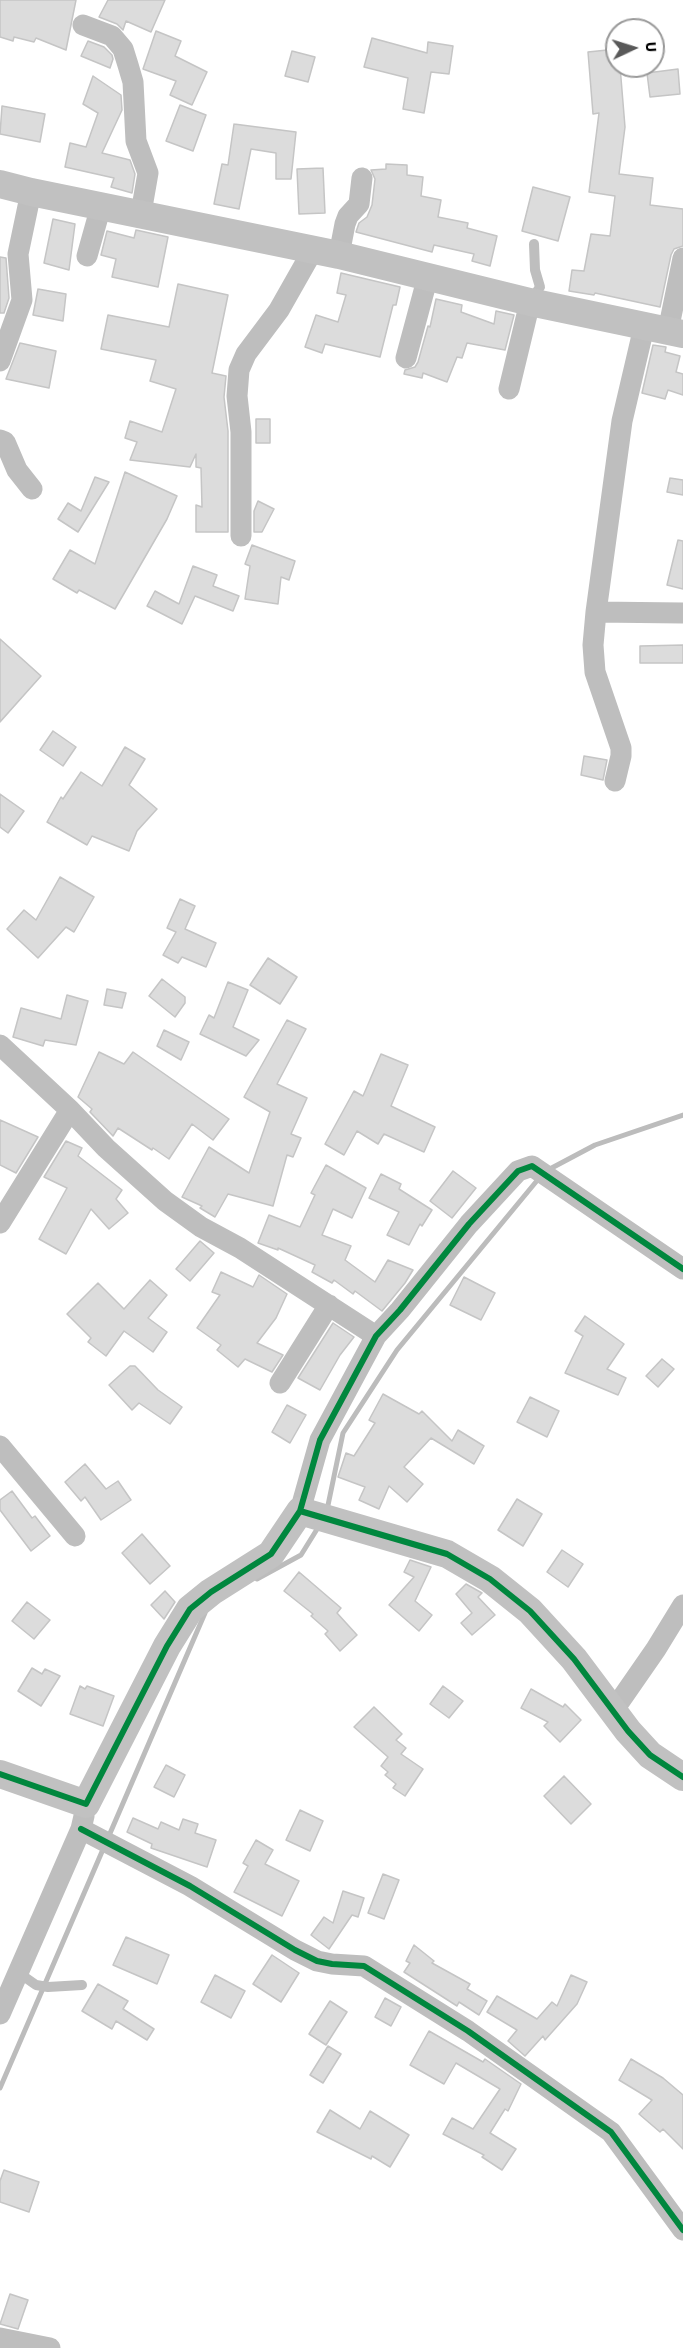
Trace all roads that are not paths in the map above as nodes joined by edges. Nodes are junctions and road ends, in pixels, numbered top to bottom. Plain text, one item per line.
1 (83, 25) dead end
2 (362, 178) dead end
3 (0, 184) edge
4 (31, 192) junction
5 (101, 206) junction
6 (141, 213) junction
7 (534, 244) dead end
8 (326, 253) junction
9 (87, 256) dead end
10 (683, 258) edge
11 (429, 276) junction
12 (530, 302) junction
13 (665, 331) edge
14 (406, 358) dead end
15 (0, 361) edge
16 (509, 389) dead end
17 (0, 440) edge
18 (32, 489) dead end
19 (240, 536) dead end
20 (596, 612) junction
21 (683, 613) edge
22 (615, 781) dead end
23 (0, 1045) edge
24 (70, 1110) junction
25 (0, 1223) edge
26 (683, 1269) edge
27 (329, 1305) junction
28 (376, 1336) junction
29 (280, 1383) dead end
30 (0, 1446) edge
31 (311, 1515) junction
32 (75, 1536) dead end
33 (683, 1605) edge
34 (613, 1711) junction
35 (0, 1773) edge
36 (683, 1777) edge
37 (85, 1822) junction
38 (19, 1973) junction
39 (82, 1985) dead end
40 (3, 2001) edge
41 (683, 2230) edge
42 (0, 2338) edge
43 (50, 2348) edge

1 - 6 street
2 - 8 street
3 - 4 street
4 - 5 street
4 - 15 street
5 - 6 street
5 - 9 street
6 - 8 street
7 - 12 lane
8 - 11 street
8 - 19 street
10 - 13 street
11 - 12 street
11 - 14 street
12 - 13 street
12 - 16 street
13 - 20 street
17 - 18 street
20 - 21 street
20 - 22 street
23 - 24 street
24 - 25 street
24 - 27 street
26 - 28 street
27 - 28 street
27 - 29 street
28 - 31 street
30 - 32 street
31 - 34 street
31 - 37 street
33 - 34 street
34 - 36 street
35 - 37 street
37 - 38 street
37 - 41 street
38 - 39 lane
38 - 40 street
42 - 43 street

